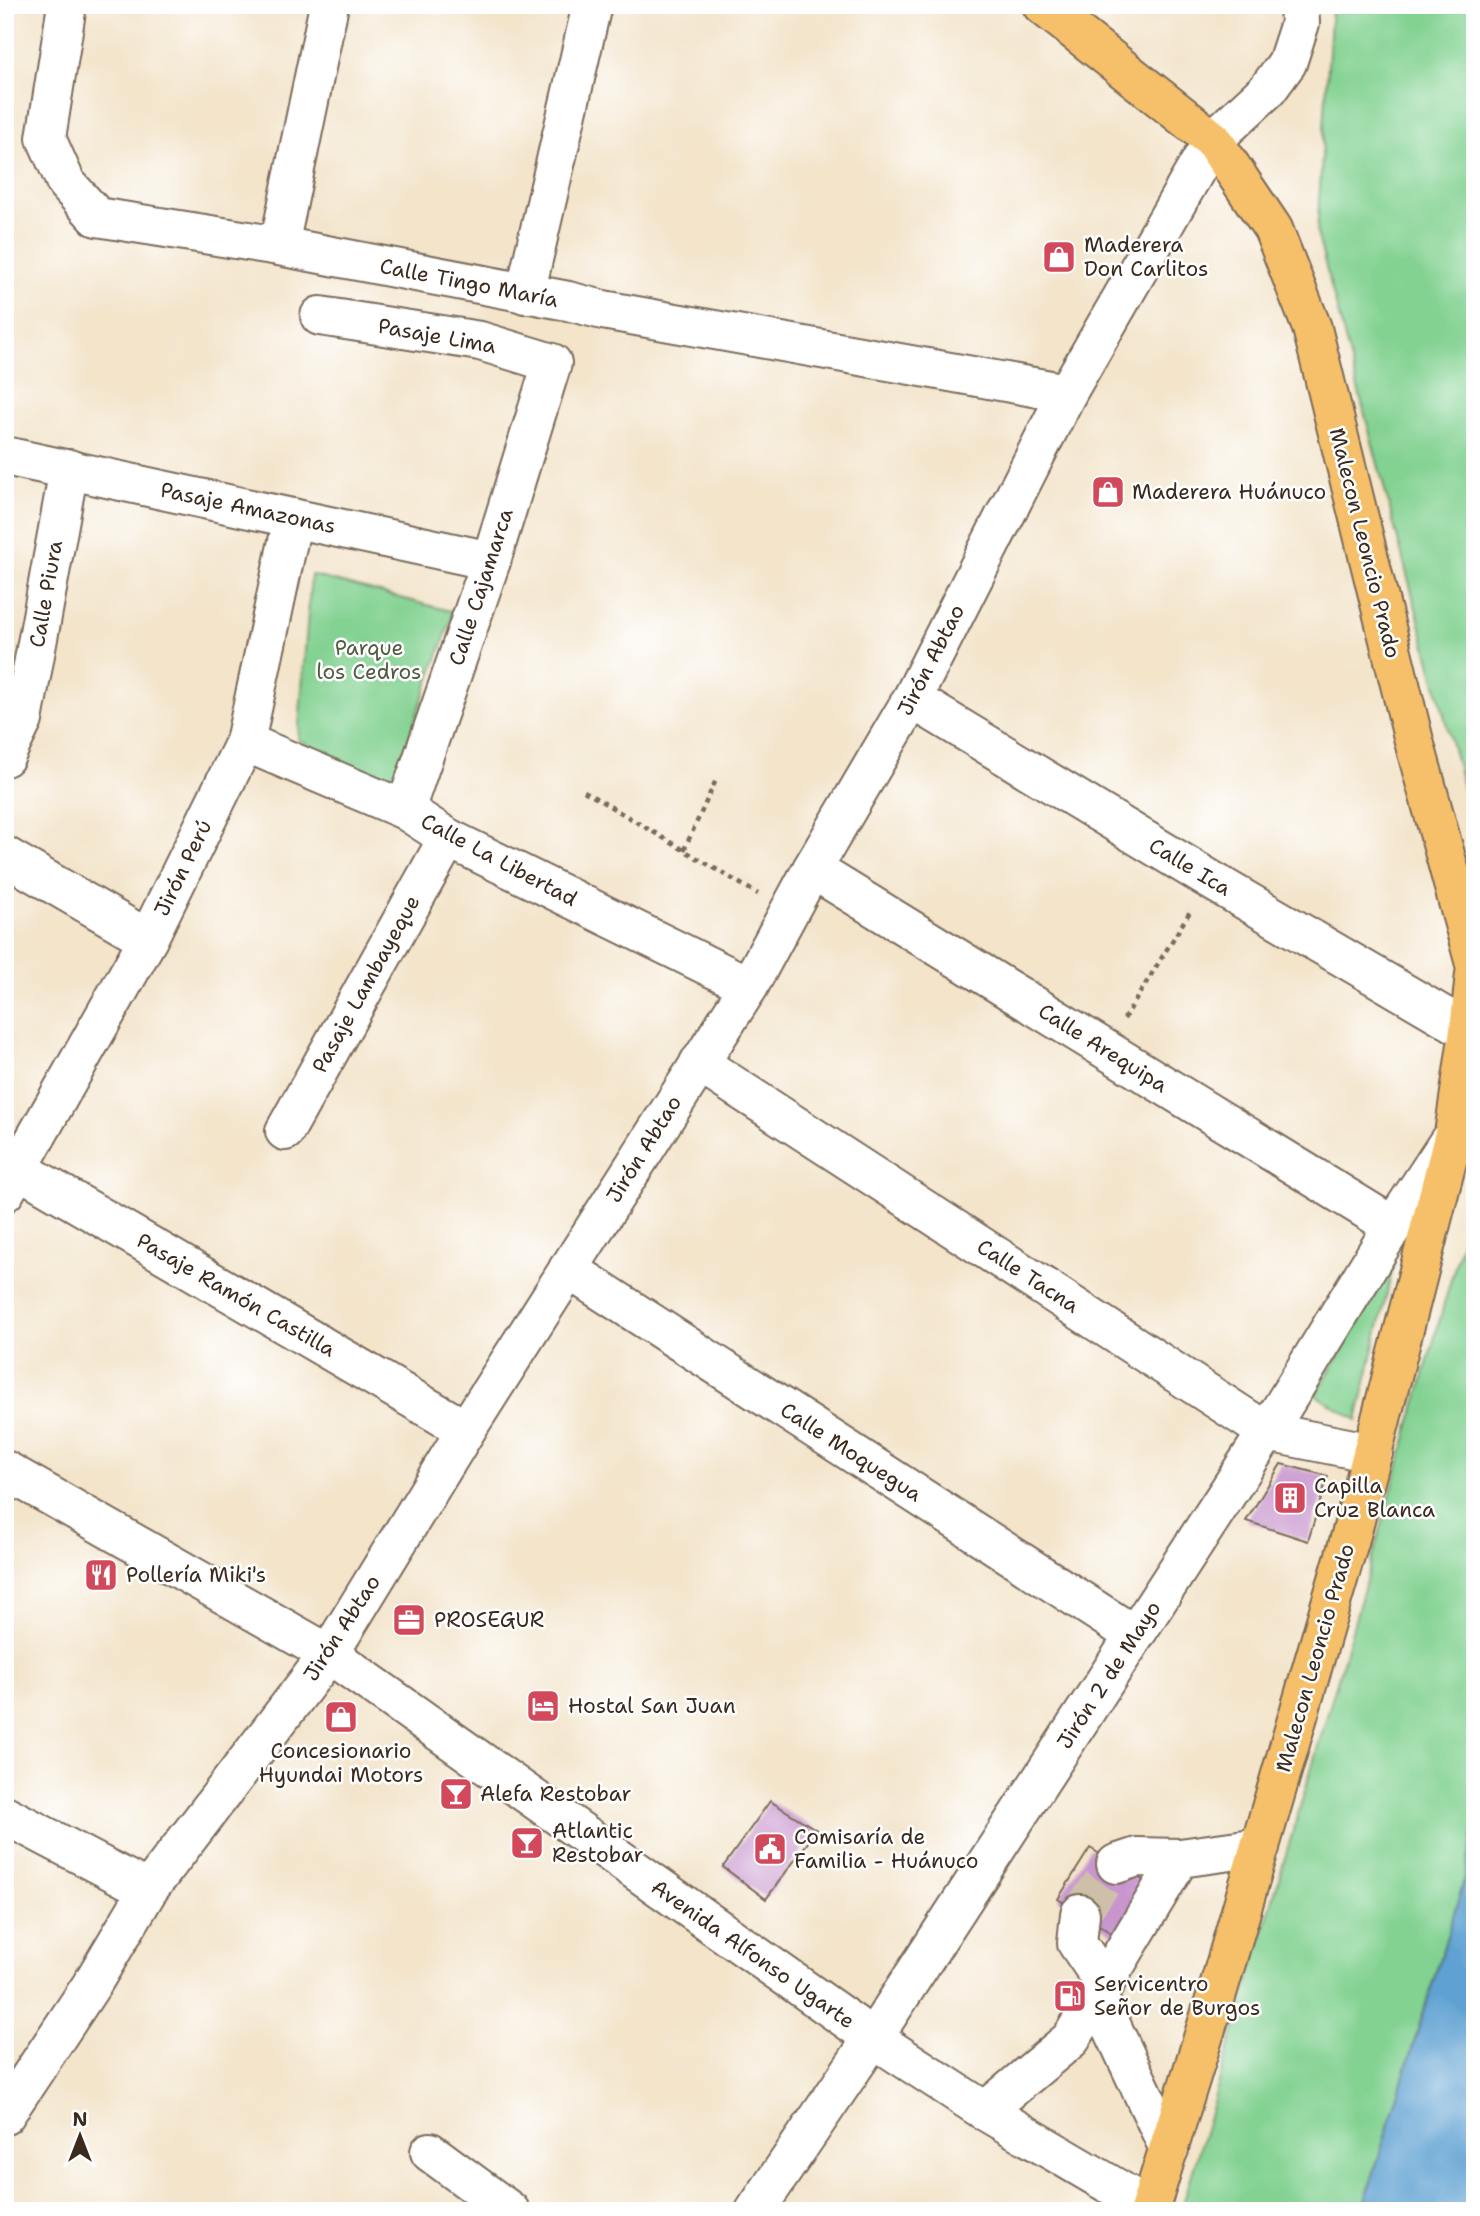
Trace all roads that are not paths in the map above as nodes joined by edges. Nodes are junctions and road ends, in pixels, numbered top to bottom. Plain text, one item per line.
1 (66, 5) edge
2 (328, 5) edge
3 (592, 5) edge
4 (1042, 5) edge
5 (1299, 5) edge
6 (1213, 140) junction
7 (279, 246) junction
8 (525, 294) junction
9 (320, 316) dead end
10 (552, 363) joint
11 (1067, 393) junction
12 (5, 456) edge
13 (69, 469) junction
14 (293, 518) junction
15 (491, 561) junction
16 (912, 699) junction
17 (245, 742) junction
18 (5, 757) edge
19 (404, 810) junction
20 (448, 838) junction
21 (5, 856) edge
22 (812, 869) junction
23 (148, 939) junction
24 (1475, 964) edge
25 (1475, 974) edge
26 (749, 986) junction
27 (1469, 1031) junction
28 (699, 1063) junction
29 (285, 1131) dead end
30 (1454, 1134) junction
31 (10, 1174) edge
32 (1393, 1226) junction
33 (568, 1269) junction
34 (467, 1430) junction
35 (1267, 1432) junction
36 (1373, 1453) junction
37 (5, 1470) edge
38 (1134, 1635) junction
39 (329, 1654) junction
40 (5, 1815) edge
41 (1260, 1847) junction
42 (1180, 1858) junction
43 (1116, 1864) tunnel mouth
44 (148, 1890) junction
45 (1080, 1914) tunnel mouth
46 (1102, 1990) junction
47 (873, 2038) junction
48 (985, 2111) junction
49 (5, 2115) edge
50 (1169, 2149) junction
51 (430, 2152) dead end
52 (1150, 2210) edge
53 (510, 2211) edge
54 (755, 2211) edge

1 - 7 street, Calle Tingo María
2 - 7 street
3 - 8 street
4 - 6 main road, Malecon Leoncio Prado
5 - 6 street, Jirón Abtao
6 - 11 street, Jirón Abtao
6 - 24 main road, Malecon Leoncio Prado
7 - 8 street, Calle Tingo María
8 - 11 street, Calle Tingo María
9 - 10 street, Pasaje Lima
10 - 15 street, Calle Cajamarca
11 - 16 street, Jirón Abtao
12 - 13 street, Pasaje Amazonas
13 - 14 street, Pasaje Amazonas
13 - 18 street, Calle Piura
14 - 15 street, Pasaje Amazonas
14 - 17 street, Jirón Perú
15 - 19 street, Calle Cajamarca
16 - 22 street, Jirón Abtao
16 - 27 street, Calle Ica
17 - 19 street, Calle La Libertad
17 - 23 street, Jirón Perú
19 - 20 street, Calle La Libertad
20 - 26 street, Calle La Libertad
20 - 29 street, Pasaje Lambayeque
21 - 23 street
22 - 26 street, Jirón Abtao
22 - 32 street, Calle Arequipa
23 - 31 street, Jirón Perú
25 - 27 main road, Malecon Leoncio Prado
26 - 28 street, Jirón Abtao
27 - 30 main road, Malecon Leoncio Prado
28 - 33 street, Jirón Abtao
28 - 35 street, Calle Tacna
30 - 32 street, Jirón 2 de Mayo
30 - 36 main road, Malecon Leoncio Prado
31 - 34 street, Pasaje Ramón Castilla
32 - 35 street, Jirón 2 de Mayo
33 - 34 street, Jirón Abtao
33 - 38 street, Calle Moquegua
34 - 39 street, Jirón Abtao
35 - 36 street, Calle Tacna
35 - 38 street, Jirón 2 de Mayo
36 - 41 main road, Malecon Leoncio Prado
37 - 39 street, Avenida Alfonso Ugarte
38 - 47 street, Jirón 2 de Mayo
39 - 44 street, Jirón Abtao
39 - 47 street, Avenida Alfonso Ugarte
40 - 44 street
41 - 42 street
41 - 50 main road, Malecon Leoncio Prado
42 - 43 street
42 - 46 street
44 - 49 street, Jirón Abtao
45 - 46 street
46 - 48 street
46 - 50 street
47 - 48 street, Avenida Alfonso Ugarte
47 - 54 street, Jirón 2 de Mayo
48 - 52 street, Avenida Alfonso Ugarte
50 - 52 main road, Malecon Leoncio Prado
51 - 53 street

